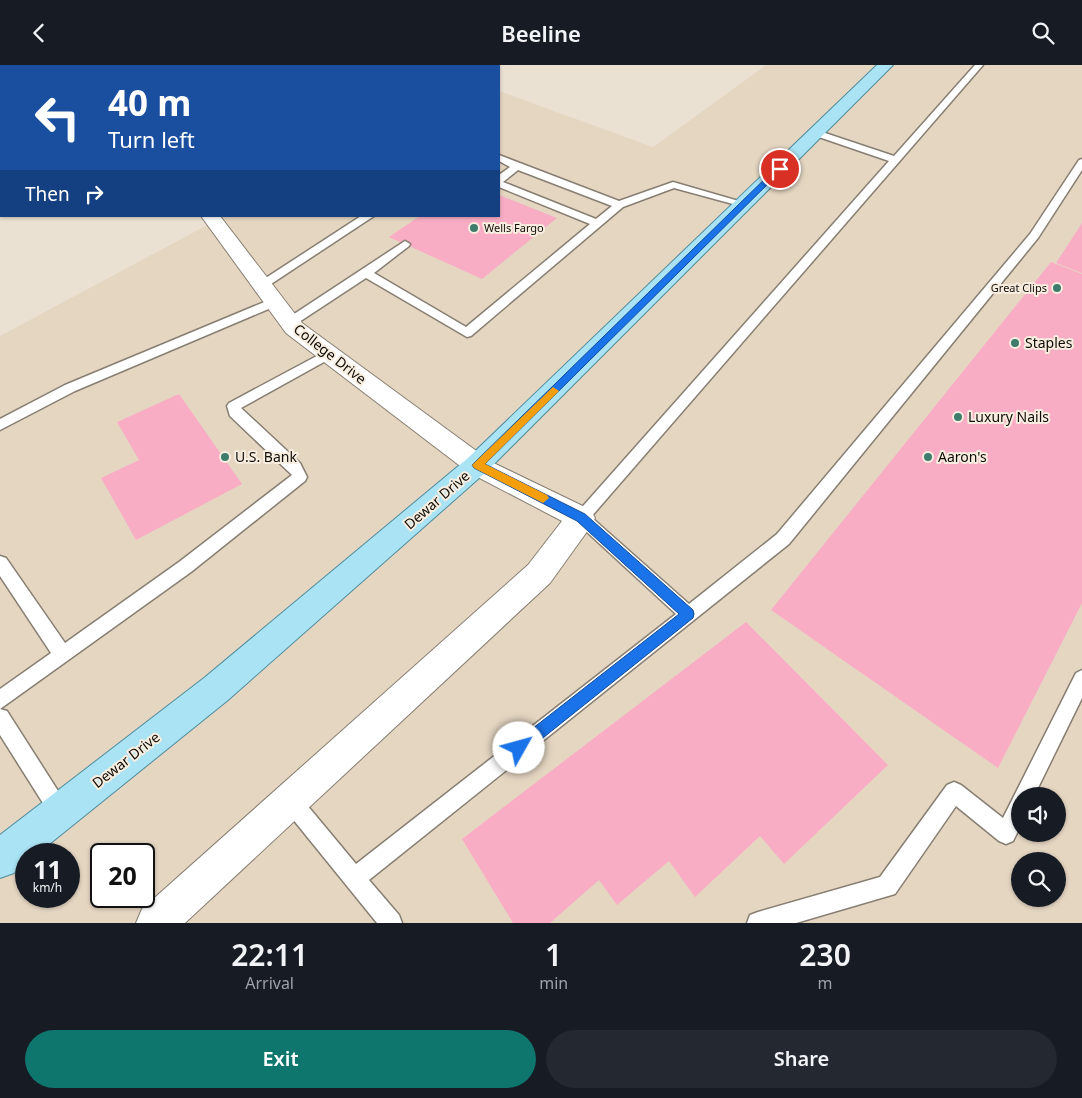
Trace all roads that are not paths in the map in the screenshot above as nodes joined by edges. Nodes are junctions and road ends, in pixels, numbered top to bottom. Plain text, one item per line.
1 (886, 65) edge
2 (980, 65) edge
3 (816, 133) junction
4 (500, 159) edge
5 (897, 160) junction
6 (1082, 161) edge
7 (514, 168) junction
8 (500, 178) edge
9 (500, 184) edge
10 (744, 204) junction
11 (619, 205) junction
12 (211, 217) edge
13 (368, 217) edge
14 (596, 223) junction
15 (405, 245) dead end
16 (366, 273) junction
17 (268, 293) junction
18 (290, 323) junction
19 (328, 354) junction
20 (0, 425) edge
21 (478, 465) junction
22 (581, 518) junction
23 (0, 563) edge
24 (688, 614) junction
25 (63, 655) junction
26 (1082, 679) edge
27 (0, 700) edge
28 (0, 718) edge
29 (1028, 787) edge
30 (290, 800) junction
31 (60, 812) junction
32 (1011, 824) edge
33 (0, 859) edge
34 (355, 878) junction
35 (156, 923) edge
36 (391, 923) edge
37 (758, 923) edge

1 - 3 main road, Dewar Drive
2 - 5 lane
3 - 5 lane
3 - 10 main road, Dewar Drive
4 - 7 lane
5 - 22 lane
6 - 24 lane
7 - 8 lane
7 - 11 lane
9 - 14 lane
10 - 11 lane
10 - 21 main road, Dewar Drive
11 - 14 lane
12 - 17 street, College Drive
13 - 17 lane
14 - 16 lane
15 - 16 lane
16 - 18 lane
17 - 18 street, College Drive
17 - 20 lane
18 - 19 street, College Drive
19 - 21 street, College Drive
19 - 25 lane
21 - 22 street, College Drive
21 - 31 main road, Dewar Drive
22 - 24 lane
22 - 30 street
23 - 25 lane
24 - 34 lane
25 - 27 lane
26 - 29 lane
28 - 31 lane
30 - 34 lane
30 - 35 street
31 - 33 main road, Dewar Drive
32 - 37 lane
34 - 36 lane

